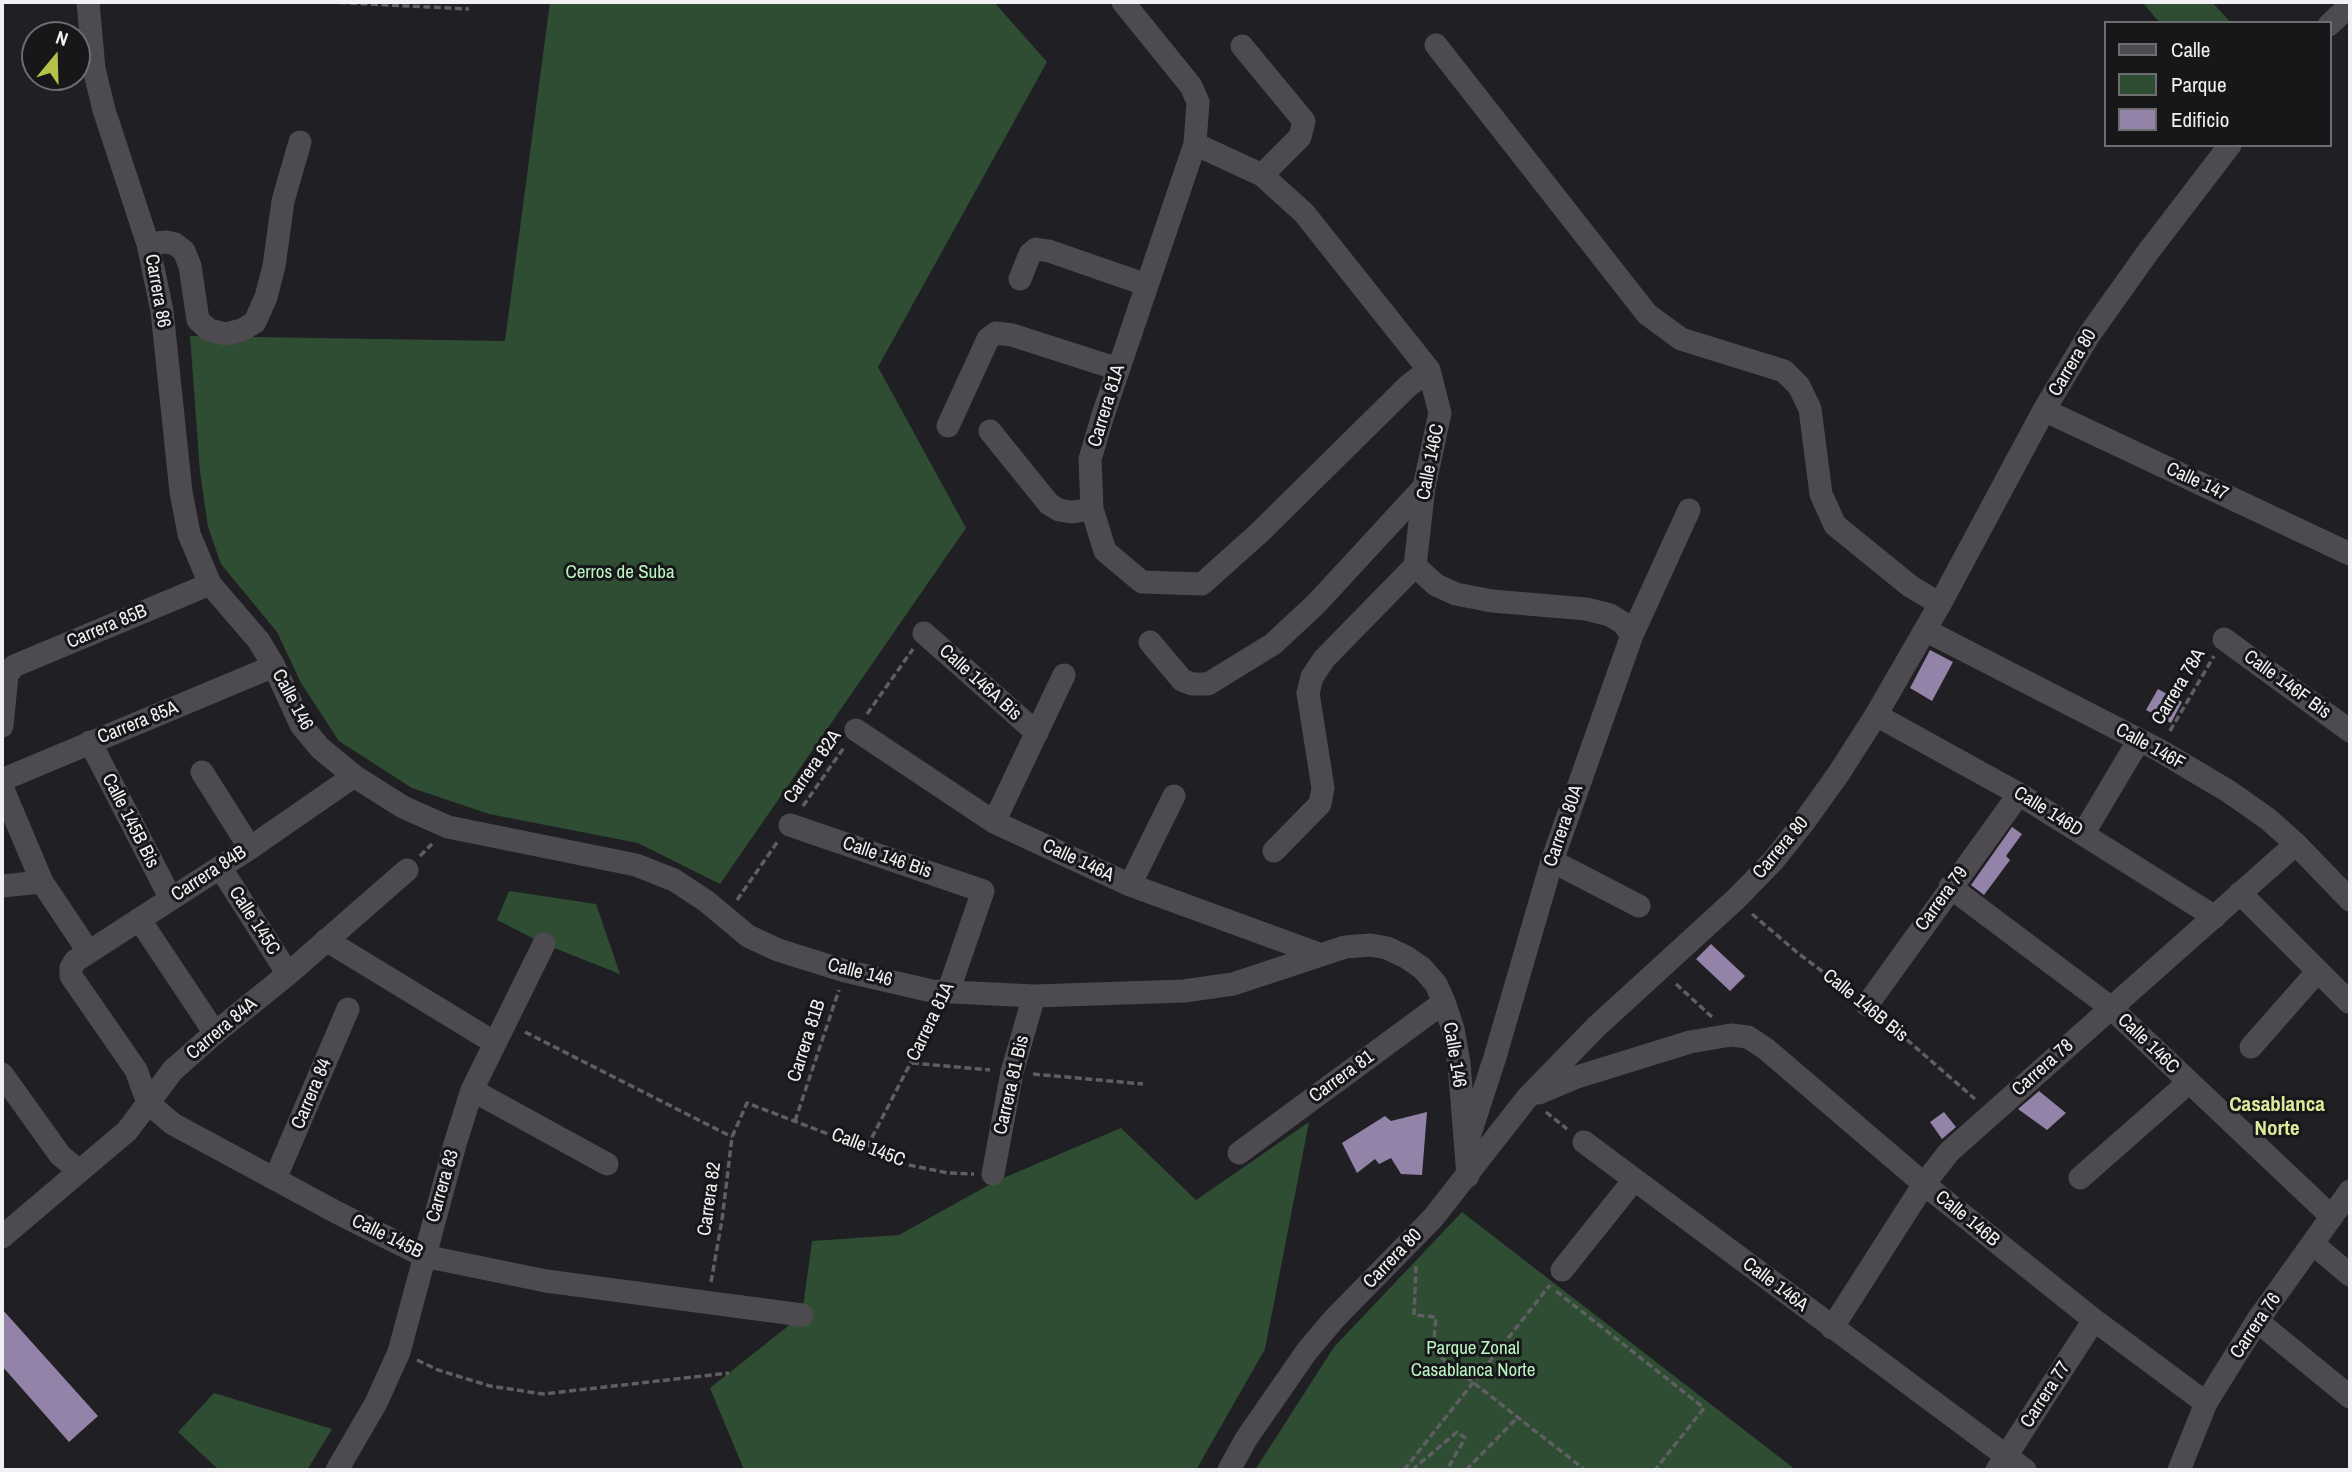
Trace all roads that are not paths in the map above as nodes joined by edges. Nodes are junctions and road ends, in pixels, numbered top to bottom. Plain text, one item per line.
1 (88, 2) edge
2 (1123, 2) edge
3 (2350, 5) edge
4 (2331, 23) edge
5 (1436, 45) dead end
6 (1242, 46) dead end
7 (300, 142) dead end
8 (1195, 144) junction
9 (2228, 147) edge
10 (1262, 175) junction
11 (148, 244) junction
12 (1020, 279) dead end
13 (1147, 285) junction
14 (1118, 369) junction
15 (1429, 370) junction
16 (2044, 410) junction
17 (948, 426) dead end
18 (990, 431) dead end
19 (1424, 487) junction
20 (1092, 509) junction
21 (1689, 510) dead end
22 (2350, 554) edge
23 (1415, 566) junction
24 (210, 584) junction
25 (1940, 604) junction
26 (1925, 630) junction
27 (924, 633) road end
28 (1632, 635) junction
29 (2224, 639) road end
30 (1150, 642) dead end
31 (274, 666) junction
32 (1064, 675) dead end
33 (1876, 715) junction
34 (2, 726) edge
35 (856, 730) road end
36 (2350, 731) edge
37 (1037, 733) junction
38 (90, 742) junction
39 (2149, 745) junction
40 (202, 772) dead end
41 (354, 776) junction
42 (2, 780) edge
43 (2, 787) edge
44 (2019, 793) junction
45 (1174, 796) dead end
46 (994, 822) junction
47 (790, 825) road end
48 (2083, 834) junction
49 (2296, 844) junction
50 (250, 848) junction
51 (1274, 851) dead end
52 (1552, 861) junction
53 (220, 867) junction
54 (407, 870) road end
55 (42, 882) junction
56 (1130, 885) junction
57 (2, 886) edge
58 (1950, 887) junction
59 (983, 891) joint
60 (2240, 893) junction
61 (171, 899) junction
62 (2350, 900) edge
63 (1639, 906) dead end
64 (2214, 917) junction
65 (139, 919) junction
66 (326, 940) junction
67 (544, 944) dead end
68 (88, 951) junction
69 (1319, 954) junction
70 (2317, 972) junction
71 (288, 974) junction
72 (948, 992) junction
73 (1034, 996) junction
74 (1444, 1002) junction
75 (2349, 1002) edge
76 (1867, 1005) road end
77 (2110, 1007) junction
78 (348, 1009) dead end
79 (215, 1033) junction
80 (495, 1043) junction
81 (2251, 1047) dead end
82 (2, 1074) edge
83 (2188, 1083) junction
84 (472, 1090) junction
85 (1527, 1098) junction
86 (148, 1103) junction
87 (1584, 1142) road end
88 (1464, 1151) junction
89 (1239, 1153) dead end
90 (607, 1164) dead end
91 (78, 1170) junction
92 (993, 1174) road end
93 (1468, 1176) junction
94 (2080, 1178) dead end
95 (275, 1180) junction
96 (1634, 1180) junction
97 (1924, 1184) junction
98 (2350, 1191) edge
99 (2332, 1217) junction
100 (2, 1237) edge
101 (2313, 1244) junction
102 (424, 1256) junction
103 (2350, 1275) edge
104 (1556, 1278) road end
105 (802, 1315) dead end
106 (2094, 1320) junction
107 (2257, 1321) junction
108 (1832, 1328) junction
109 (2350, 1397) edge
110 (2206, 1403) junction
111 (2002, 1464) edge
112 (337, 1470) edge
113 (1229, 1470) edge
114 (2025, 1470) edge
115 (2179, 1470) edge

1 - 11 street, Carrera 86
2 - 8 street, Carrera 81A
3 - 4 street
5 - 25 street
6 - 10 street
7 - 11 street
8 - 10 street, Calle 146C
8 - 13 street, Carrera 81A
9 - 16 street, Carrera 80
10 - 15 street, Calle 146C
11 - 24 street, Carrera 86
12 - 13 street
13 - 14 street, Carrera 81A
14 - 17 street
14 - 20 street, Carrera 81A
15 - 19 street, Calle 146C
15 - 20 street, Carrera 81A
16 - 22 street, Calle 147
16 - 25 street, Carrera 80
18 - 20 street
19 - 23 street, Calle 146C
19 - 30 street
21 - 28 street, Carrera 80A
23 - 28 street
23 - 51 street
24 - 31 street, Calle 146
24 - 34 street, Carrera 85B
25 - 26 street, Carrera 80
26 - 33 street, Carrera 80
26 - 39 street, Calle 146F
27 - 37 street, Calle 146A Bis
28 - 52 street, Carrera 80A
29 - 36 street, Calle 146F Bis
31 - 38 street, Carrera 85A
31 - 41 street, Calle 146
32 - 37 street
33 - 44 street, Calle 146D
33 - 85 street, Carrera 80
35 - 46 street, Calle 146A
37 - 46 street
38 - 42 street, Carrera 85A
38 - 61 street, Calle 145B Bis
39 - 48 street
39 - 49 street, Calle 146F
40 - 50 street
41 - 50 street, Carrera 84B
41 - 72 street, Calle 146
43 - 55 street
44 - 48 street, Calle 146D
44 - 58 street, Carrera 79
45 - 56 street
46 - 56 street, Calle 146A
47 - 59 street, Calle 146 Bis
48 - 64 street, Calle 146D
49 - 60 street, Carrera 78
49 - 62 street, Calle 146F
50 - 53 street, Carrera 84B
52 - 63 street
52 - 88 street, Carrera 80A
53 - 61 street, Carrera 84B
53 - 71 street, Calle 145C
54 - 66 street, Carrera 84A
55 - 57 street
55 - 68 street
56 - 69 street, Calle 146A
58 - 76 street, Carrera 79
58 - 77 street, Calle 146C
59 - 72 street, Carrera 81A
60 - 64 street, Carrera 78
60 - 70 street
61 - 65 street, Carrera 84B
64 - 77 street, Carrera 78
65 - 68 street, Carrera 84B
65 - 79 street
66 - 71 street, Carrera 84A
66 - 80 street
67 - 80 street, Carrera 83
68 - 86 street, Carrera 84B
69 - 73 street, Calle 146
69 - 74 street, Calle 146
70 - 75 street
70 - 81 street
71 - 79 street, Carrera 84A
72 - 73 street, Calle 146
73 - 92 street, Carrera 81 Bis
74 - 88 street, Calle 146
74 - 89 street, Carrera 81
77 - 83 street, Calle 146C
77 - 97 street, Carrera 78
78 - 95 street, Carrera 84
79 - 86 street, Carrera 84A
80 - 84 street, Carrera 83
82 - 91 street
83 - 94 street
83 - 99 street, Calle 146C
84 - 90 street
84 - 102 street, Carrera 83
85 - 93 street, Carrera 80
85 - 97 street, Calle 146B
86 - 91 street, Carrera 84A
86 - 95 street, Calle 145B
87 - 96 street, Calle 146A
88 - 93 street, Calle 146
91 - 100 street, Carrera 84A
93 - 113 street, Carrera 80
95 - 102 street, Calle 145B
96 - 104 street
96 - 108 street, Calle 146A
97 - 106 street, Calle 146B
97 - 108 street, Carrera 78
98 - 99 street, Carrera 76
99 - 101 street, Carrera 76
101 - 103 street
101 - 107 street, Carrera 76
102 - 105 street, Calle 145B
102 - 112 street, Carrera 83
106 - 110 street, Calle 146B
106 - 111 street, Carrera 77
107 - 109 street
107 - 110 street, Carrera 76
108 - 111 street, Calle 146A
110 - 115 street, Carrera 76
111 - 114 street, Calle 146A

